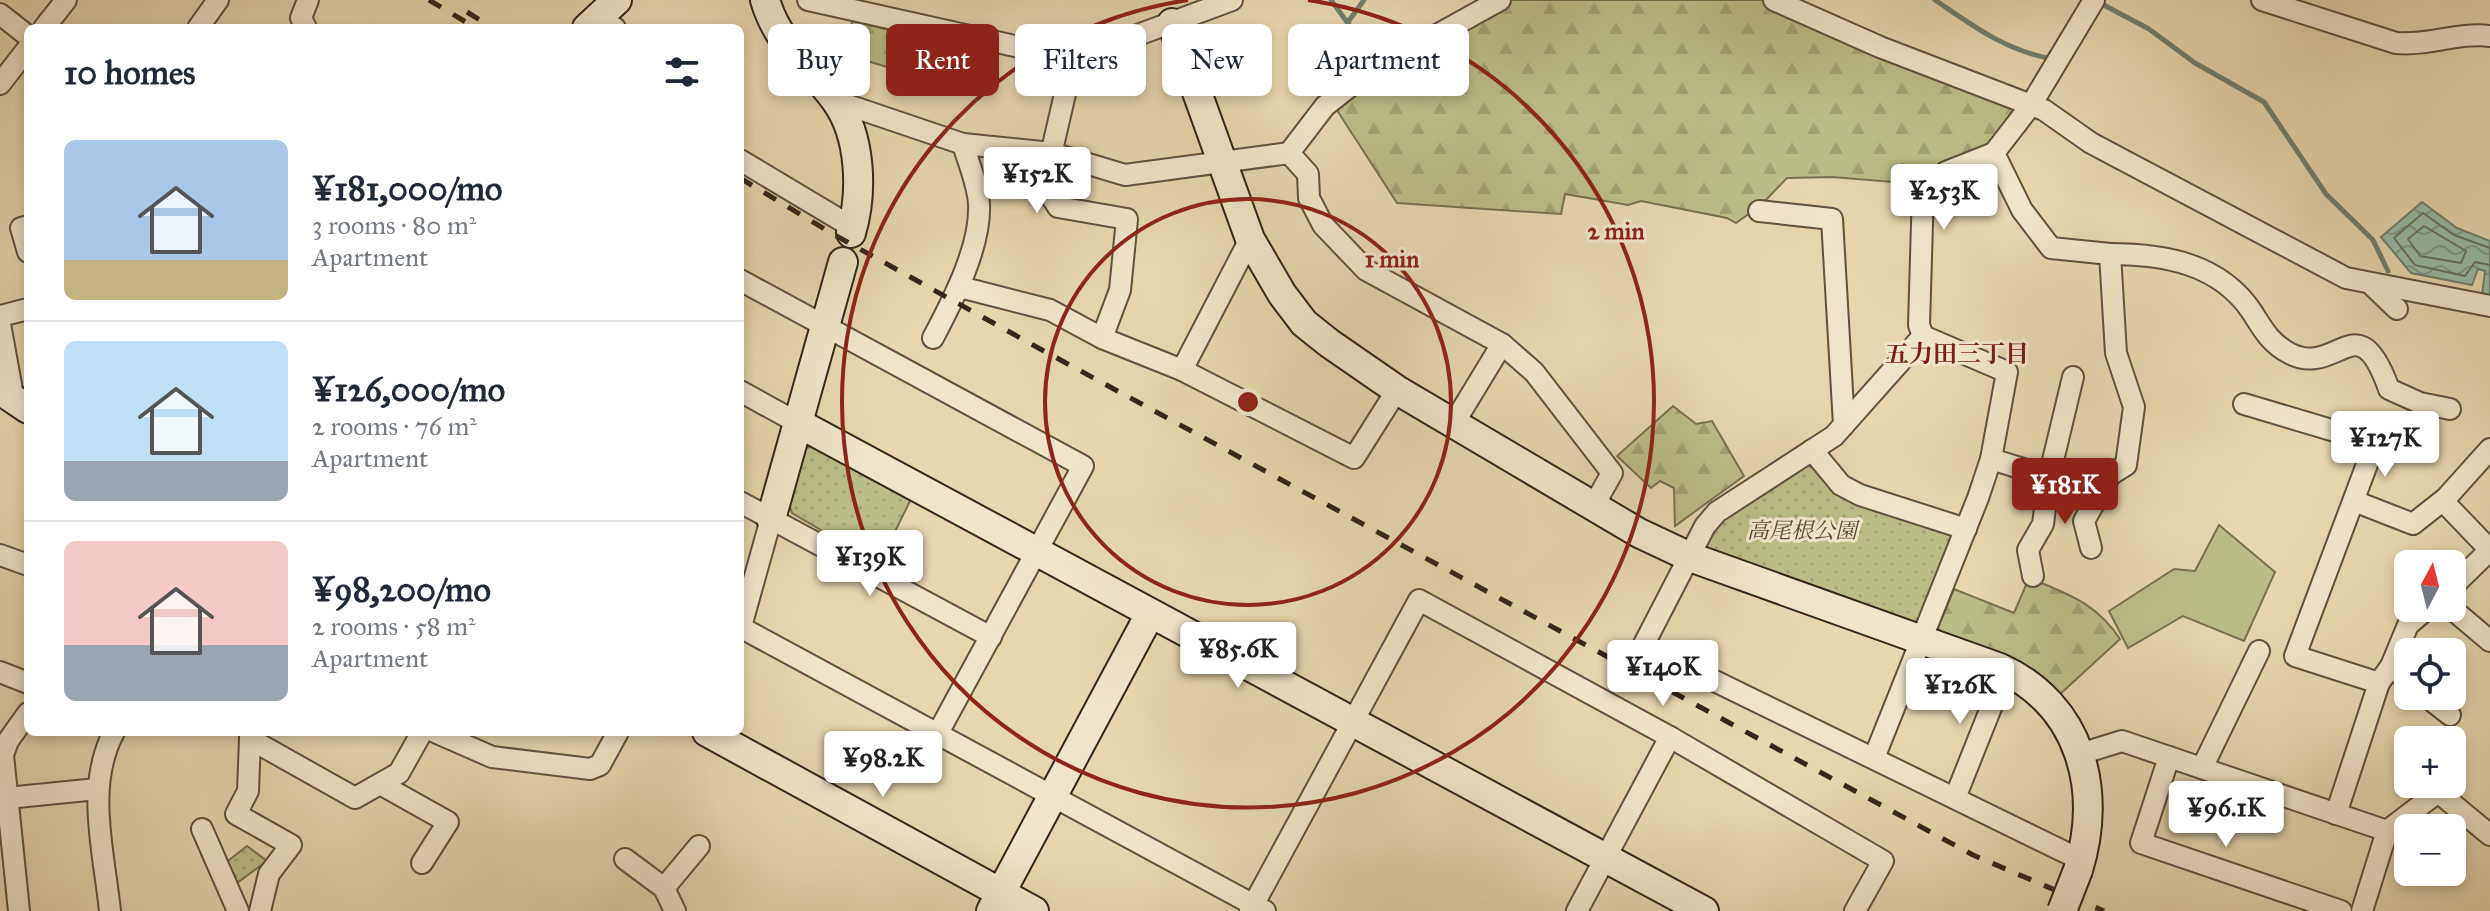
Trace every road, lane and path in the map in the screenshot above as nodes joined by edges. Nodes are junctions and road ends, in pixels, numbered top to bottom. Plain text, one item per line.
1 (66, 0) edge
2 (218, 0) edge
3 (308, 0) edge
4 (765, 0) edge
5 (808, 0) edge
6 (1232, 0) edge
7 (1500, 0) edge
8 (1774, 0) edge
9 (2094, 0) edge
10 (2262, 0) edge
11 (0, 14) edge
12 (1172, 23) junction
13 (47, 24) edge
14 (201, 24) edge
15 (304, 24) edge
16 (1146, 32) edge
17 (24, 33) edge
18 (2490, 36) edge
19 (1015, 46) edge
20 (24, 53) edge
21 (0, 84) edge
22 (1065, 96) edge
23 (836, 101) junction
24 (2031, 105) junction
25 (963, 144) junction
26 (1052, 153) junction
27 (1289, 153) junction
28 (1994, 153) junction
29 (1221, 161) junction
30 (744, 162) edge
31 (1759, 211) dead end
32 (852, 230) joint
33 (1250, 239) junction
34 (2110, 254) junction
35 (843, 262) dead end
36 (744, 282) edge
37 (2371, 284) junction
38 (960, 287) junction
39 (2490, 306) edge
40 (2397, 309) dead end
41 (24, 310) edge
42 (0, 316) edge
43 (0, 324) edge
44 (825, 327) junction
45 (1923, 336) junction
46 (933, 338) dead end
47 (1102, 338) junction
48 (1502, 344) junction
49 (1182, 370) junction
50 (2073, 377) dead end
51 (1397, 390) junction
52 (744, 393) edge
53 (14, 403) edge
54 (2244, 404) dead end
55 (2450, 409) dead end
56 (798, 423) junction
57 (1454, 423) junction
58 (1844, 425) junction
59 (2490, 449) edge
60 (1812, 450) junction
61 (1991, 459) junction
62 (2049, 477) junction
63 (2354, 501) junction
64 (2443, 501) junction
65 (744, 504) edge
66 (1593, 507) junction
67 (771, 519) junction
68 (1966, 529) junction
69 (2091, 548) dead end
70 (1038, 551) junction
71 (0, 555) edge
72 (1690, 557) junction
73 (24, 564) edge
74 (2466, 573) edge
75 (2033, 576) dead end
76 (744, 614) edge
77 (1150, 614) junction
78 (2466, 621) edge
79 (2412, 622) edge
80 (744, 630) edge
81 (991, 637) junction
82 (1922, 639) junction
83 (2490, 641) edge
84 (2259, 651) dead end
85 (2006, 670) junction
86 (0, 672) edge
87 (2385, 675) junction
88 (2394, 677) edge
89 (24, 681) edge
90 (2444, 710) edge
91 (2450, 715) dead end
92 (24, 719) edge
93 (1352, 721) junction
94 (938, 733) junction
95 (112, 736) edge
96 (250, 736) edge
97 (252, 736) edge
98 (420, 736) edge
99 (444, 736) edge
100 (616, 736) edge
101 (715, 736) edge
102 (1670, 737) junction
103 (2080, 754) junction
104 (2169, 757) junction
105 (1874, 758) junction
106 (2202, 768) junction
107 (382, 785) junction
108 (97, 789) junction
109 (1052, 796) junction
110 (7, 798) junction
111 (1955, 798) junction
112 (2336, 814) junction
113 (202, 829) dead end
114 (2387, 831) junction
115 (2490, 835) edge
116 (699, 846) dead end
117 (1605, 858) junction
118 (625, 859) dead end
119 (422, 863) dead end
120 (2079, 865) junction
121 (664, 888) junction
122 (996, 902) edge
123 (1256, 909) edge
124 (19, 911) edge
125 (110, 911) edge
126 (238, 911) edge
127 (260, 911) edge
128 (675, 911) edge
129 (1034, 911) edge
130 (1577, 911) edge
131 (1704, 911) edge
132 (1855, 911) edge
133 (2062, 911) edge
134 (2341, 911) edge
135 (2362, 911) edge

1 - 13 street
2 - 14 street
3 - 15 street
4 - 23 street
5 - 19 street
6 - 12 street
7 - 27 street
8 - 24 street
9 - 24 street
10 - 18 street
11 - 17 street
12 - 16 street
12 - 29 street
20 - 21 street
22 - 26 street
23 - 25 street
23 - 32 street
24 - 28 street
24 - 37 street
25 - 26 street
25 - 38 street
26 - 29 street
26 - 47 street
27 - 29 street
27 - 48 street
28 - 34 street
28 - 45 street
29 - 33 street
30 - 32 street
31 - 58 street
33 - 49 street
33 - 51 street
34 - 55 street
34 - 69 street
35 - 44 street
36 - 44 street
37 - 39 street
37 - 40 street
38 - 46 street
38 - 47 street
41 - 42 street
43 - 53 street
44 - 56 street
44 - 70 street
45 - 58 street
45 - 61 street
47 - 49 street
48 - 57 street
48 - 66 street
49 - 51 street
50 - 62 street
51 - 57 street
52 - 56 street
54 - 63 street
56 - 67 street
56 - 70 street
57 - 66 street
58 - 60 street
59 - 64 street
60 - 68 street
60 - 72 street
61 - 62 street
61 - 68 street
62 - 75 street
63 - 64 street
63 - 87 street
64 - 74 street
65 - 67 street
66 - 72 street
67 - 76 street
67 - 81 street
68 - 82 street
70 - 77 street
70 - 81 street
71 - 73 street
72 - 82 street
72 - 105 street
77 - 93 street
77 - 109 street
78 - 83 street
79 - 87 street
80 - 94 street
81 - 94 street
82 - 85 street
82 - 105 street
84 - 106 street
85 - 103 street
85 - 111 street
86 - 89 street
87 - 88 street
87 - 112 street
90 - 91 street
92 - 110 street
93 - 102 street
93 - 117 street
93 - 123 street
94 - 109 street
95 - 108 street
96 - 127 street
97 - 107 street
98 - 107 street
99 - 100 street
101 - 122 street
102 - 117 street
102 - 132 street
103 - 104 street
103 - 120 street
104 - 106 street
104 - 134 street
105 - 111 street
106 - 112 street
107 - 119 street
108 - 110 street
108 - 125 street
109 - 122 street
109 - 123 street
110 - 124 street
111 - 120 street
112 - 114 street
113 - 126 street
114 - 115 street
114 - 135 street
116 - 121 street
117 - 130 street
117 - 131 street
118 - 121 street
120 - 133 street, bridge
121 - 128 street
122 - 129 street

